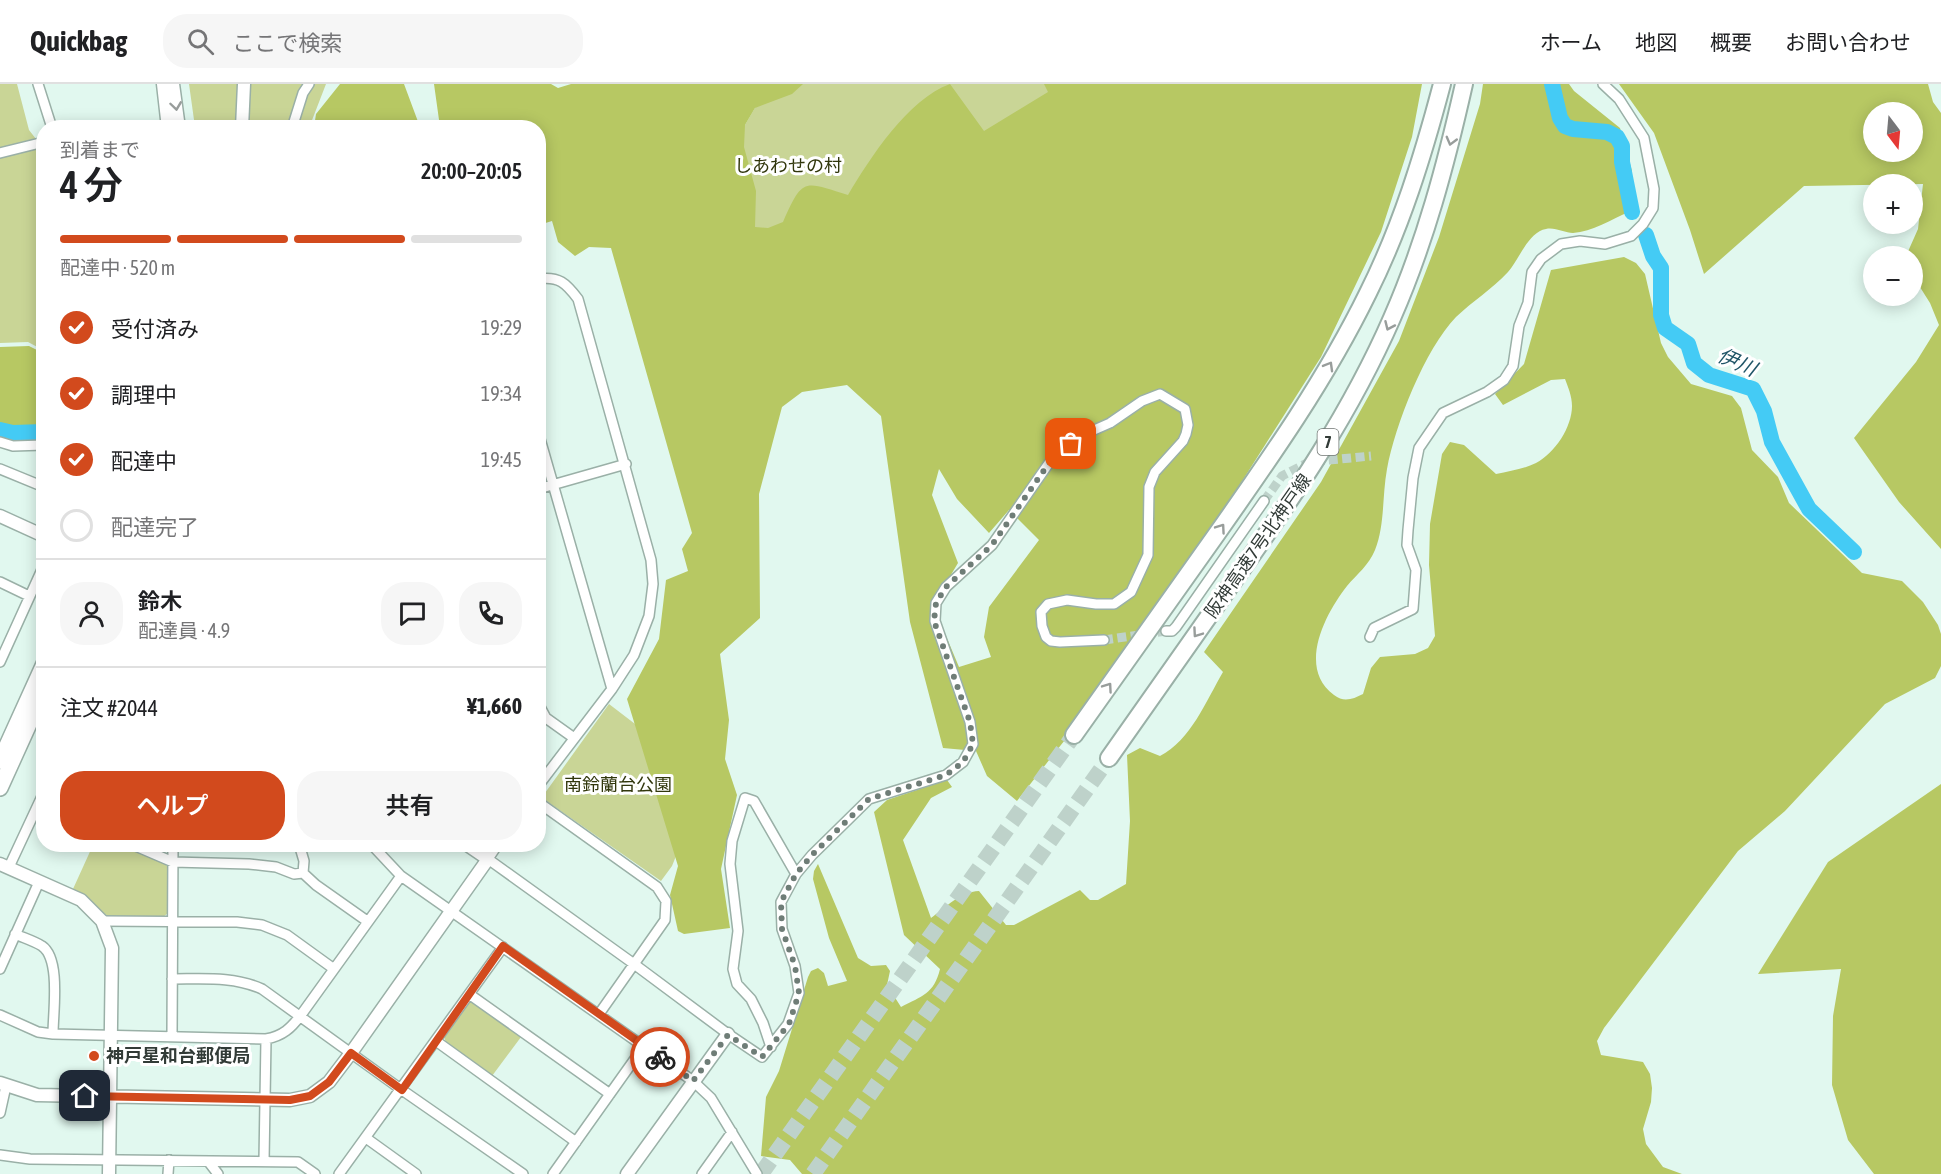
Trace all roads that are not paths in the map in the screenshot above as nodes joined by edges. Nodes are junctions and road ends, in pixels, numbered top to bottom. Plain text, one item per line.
1 (38, 84) edge
2 (163, 84) edge
3 (173, 84) edge
4 (243, 84) edge
5 (309, 84) edge
6 (1442, 84) edge
7 (1464, 84) edge
8 (1603, 84) edge
9 (49, 120) edge
10 (167, 120) edge
11 (178, 120) edge
12 (242, 120) edge
13 (295, 120) edge
14 (36, 144) edge
15 (0, 153) edge
16 (546, 278) edge
17 (0, 442) edge
18 (36, 445) edge
19 (546, 458) edge
20 (626, 464) junction
21 (0, 469) edge
22 (36, 485) edge
23 (554, 485) junction
24 (546, 487) edge
25 (1264, 501) tunnel mouth
26 (0, 516) edge
27 (36, 532) edge
28 (0, 582) edge
29 (36, 582) edge
30 (29, 596) junction
31 (1166, 631) tunnel mouth
32 (1370, 637) dead end
33 (1104, 640) tunnel mouth
34 (3, 647) edge
35 (0, 662) edge
36 (36, 682) edge
37 (612, 689) junction
38 (36, 709) edge
39 (546, 718) edge
40 (1074, 735) tunnel mouth
41 (574, 738) junction
42 (1109, 758) tunnel mouth
43 (0, 761) edge
44 (546, 775) edge
45 (0, 788) edge
46 (546, 808) edge
47 (36, 814) edge
48 (150, 852) edge
49 (173, 852) edge
50 (301, 852) edge
51 (378, 852) edge
52 (478, 852) edge
53 (493, 852) edge
54 (488, 859) junction
55 (173, 862) junction
56 (4, 865) edge
57 (303, 873) junction
58 (796, 874) junction
59 (400, 876) junction
60 (39, 882) junction
61 (452, 911) junction
62 (102, 921) junction
63 (172, 921) junction
64 (367, 921) junction
65 (15, 934) junction
66 (503, 946) junction
67 (634, 964) junction
68 (0, 969) edge
69 (334, 969) junction
70 (172, 979) junction
71 (469, 994) junction
72 (599, 1014) junction
73 (0, 1015) edge
74 (301, 1016) junction
75 (53, 1034) junction
76 (728, 1035) junction
77 (110, 1036) junction
78 (172, 1036) junction
79 (266, 1039) junction
80 (436, 1041) junction
81 (644, 1046) junction
82 (771, 1047) junction
83 (351, 1053) junction
84 (693, 1081) junction
85 (3, 1084) edge
86 (402, 1090) junction
87 (610, 1094) junction
88 (109, 1097) junction
89 (265, 1100) junction
90 (0, 1113) edge
91 (732, 1132) junction
92 (366, 1138) junction
93 (576, 1142) junction
94 (0, 1155) edge
95 (109, 1159) junction
96 (169, 1160) junction
97 (208, 1161) junction
98 (264, 1161) junction
99 (413, 1173) edge
100 (109, 1174) edge
101 (168, 1174) edge
102 (218, 1174) edge
103 (315, 1174) edge
104 (339, 1174) edge
105 (523, 1174) edge
106 (553, 1174) edge
107 (627, 1174) edge
108 (702, 1174) edge
109 (757, 1174) edge

1 - 9 street
2 - 10 street
3 -> 11 street
4 - 12 street
5 - 13 street
40 -> 6 highway, 7
7 -> 42 highway, 阪神高速7号北神戸線 / 7
8 - 32 street
14 - 15 street
16 - 20 street
17 - 18 street
19 - 23 street
20 - 23 street
20 - 37 street
21 - 22 street
23 - 24 street
23 - 37 street
25 - 31 street
26 - 27 street
28 - 30 street
29 - 30 street
30 - 34 street
33 - 58 street
34 - 35 street
36 - 43 main road
37 - 41 street
38 - 45 main road
39 - 41 street
41 - 44 street
46 - 67 street
47 - 56 street
48 - 55 street
49 - 55 street
50 - 57 street
51 - 59 street
52 - 54 street
53 - 54 street
54 - 61 street
54 - 67 street
55 - 57 street
55 - 63 street
56 - 60 street
57 - 64 street
58 - 82 street
58 - 82 street
59 - 61 street
59 - 64 street
60 - 62 street
60 - 65 street
61 - 66 street
61 - 83 street
62 - 63 street
62 - 77 street
63 - 69 street
63 - 70 street
64 - 69 street
65 - 68 street
65 - 75 street
66 - 71 street
66 - 72 street
67 - 72 street
67 - 76 street
69 - 74 street
70 - 74 street
70 - 78 street
71 - 80 street
71 - 87 street
72 - 81 street
73 - 75 street
74 - 79 street
74 - 83 street
75 - 77 street
76 - 82 street
76 - 84 street
77 - 78 street
77 - 88 street
78 - 79 street
79 - 89 street
80 - 86 street
80 - 93 street
81 - 84 street
81 - 87 street
83 - 86 street
83 - 89 street
84 - 91 street
84 - 107 street
85 - 88 street
85 - 90 street
86 - 92 street
86 - 105 street
87 - 93 street
88 - 89 street
88 - 95 street
89 - 98 street
91 - 108 street
91 - 109 street
92 - 99 street
92 - 104 street
93 - 106 street
94 - 95 street
95 - 96 street
95 - 100 street
96 - 97 street
96 - 101 street
97 - 98 street
97 - 102 street
98 - 103 street

